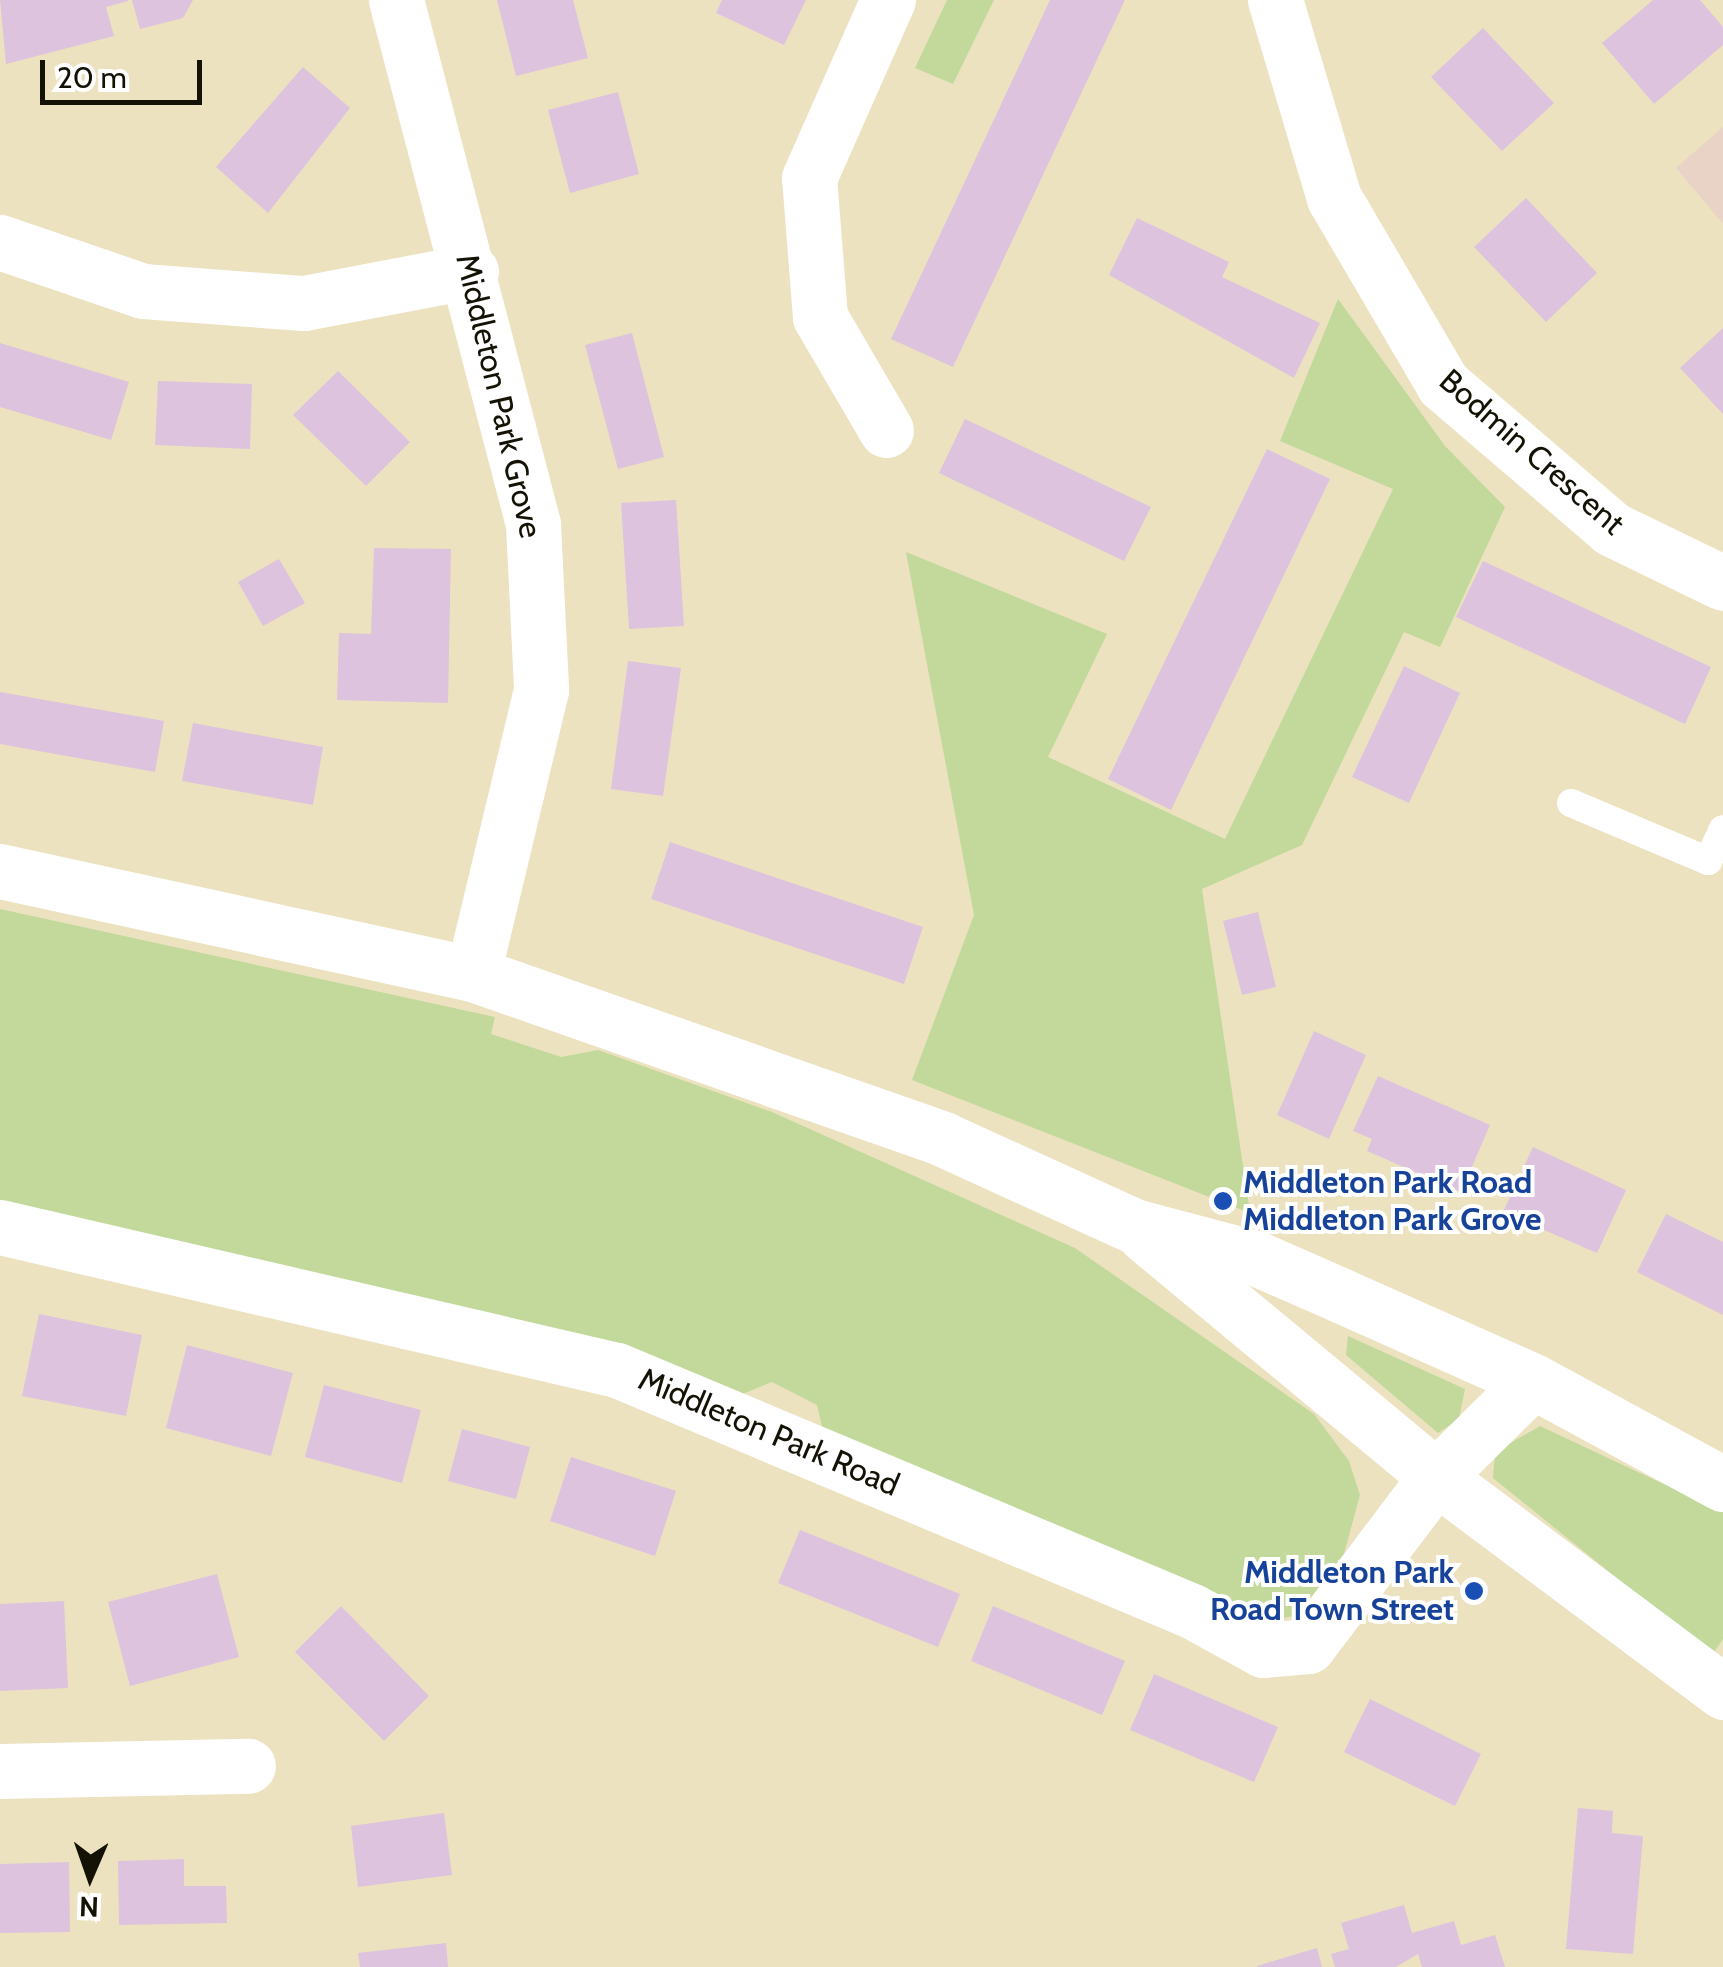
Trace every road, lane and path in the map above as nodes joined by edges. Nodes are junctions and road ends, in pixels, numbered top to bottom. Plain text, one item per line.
1 (396, 0) edge
2 (888, 0) edge
3 (1275, 0) edge
4 (0, 242) edge
5 (471, 271) junction
6 (886, 430) dead end
7 (1723, 584) edge
8 (1571, 802) dead end
9 (1723, 829) edge
10 (0, 871) edge
11 (473, 974) junction
12 (1134, 1226) junction
13 (0, 1228) edge
14 (1533, 1381) junction
15 (1436, 1477) junction
16 (1723, 1484) edge
17 (1723, 1692) edge
18 (248, 1766) dead end
19 (0, 1772) edge

1 - 5 street, Middleton Park Grove
2 - 6 street
3 - 7 street, Bodmin Crescent
4 - 5 street
5 - 11 street, Middleton Park Grove
8 - 9 lane
10 - 11 street
11 - 12 street
12 - 14 street
12 - 15 street
13 - 15 street, Middleton Park Road
14 - 15 street, Middleton Park Road
14 - 16 street
15 - 17 street
18 - 19 street

